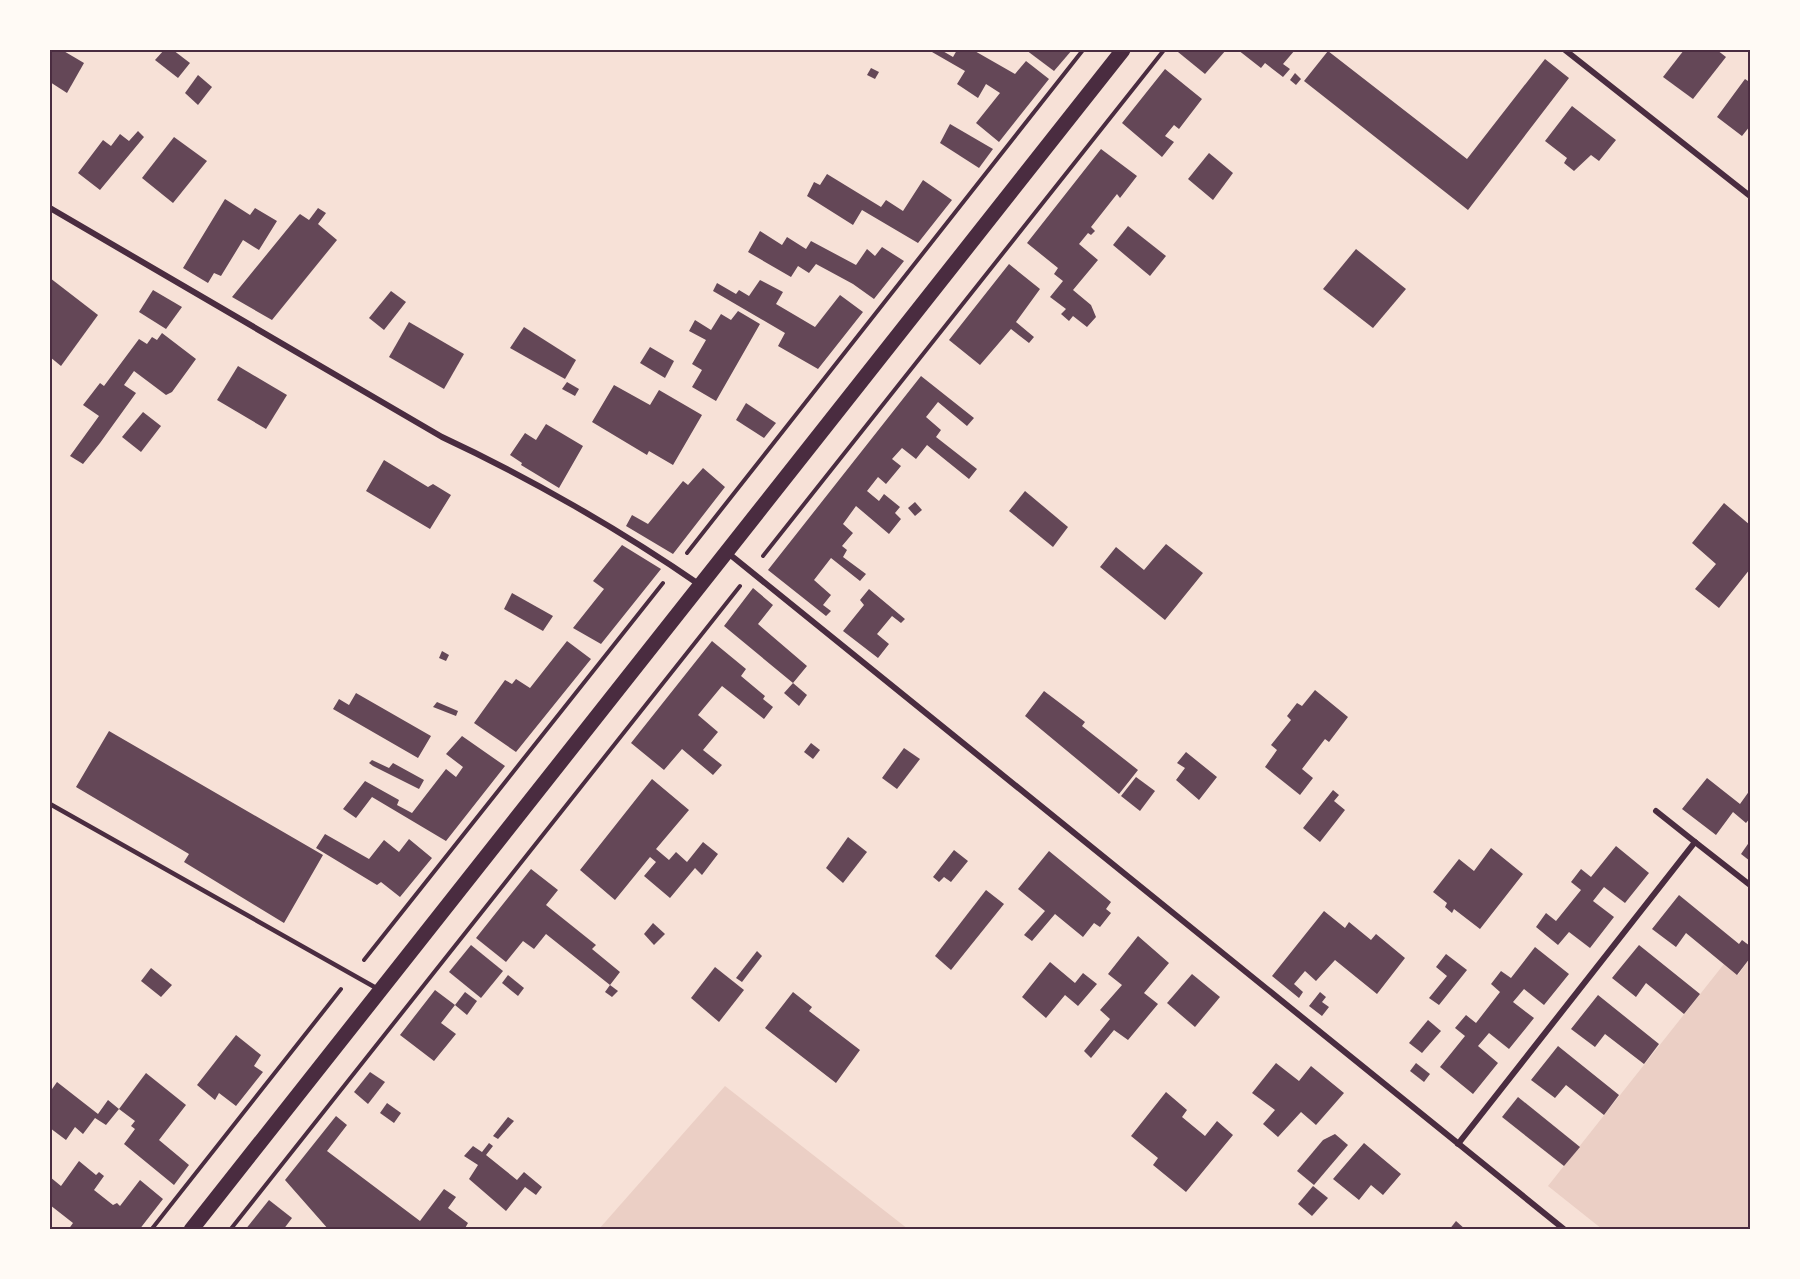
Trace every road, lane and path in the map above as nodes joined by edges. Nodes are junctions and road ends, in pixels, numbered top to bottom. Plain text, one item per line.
1 (1083, 50) edge
2 (1124, 50) edge
3 (1164, 50) edge
4 (1565, 50) edge
5 (1750, 196) edge
6 (50, 208) edge
7 (727, 552) junction
8 (675, 567) junction
9 (751, 572) junction
10 (700, 585) junction
11 (50, 804) edge
12 (1656, 811) dead end
13 (1695, 842) junction
14 (1750, 885) edge
15 (353, 974) junction
16 (380, 990) junction
17 (1458, 1144) junction
18 (151, 1230) edge
19 (190, 1230) edge
20 (230, 1230) edge
21 (1565, 1230) edge

1 - 8 path
2 - 7 main road
3 - 9 path
4 - 5 street
6 - 8 street
7 - 9 street
7 - 10 main road
8 - 10 street
8 - 15 path
9 - 17 street
9 - 20 path
10 - 16 main road
11 - 15 lane
12 - 13 street
13 - 14 street
13 - 17 street
15 - 16 lane
15 - 18 path
16 - 19 main road
17 - 21 street

